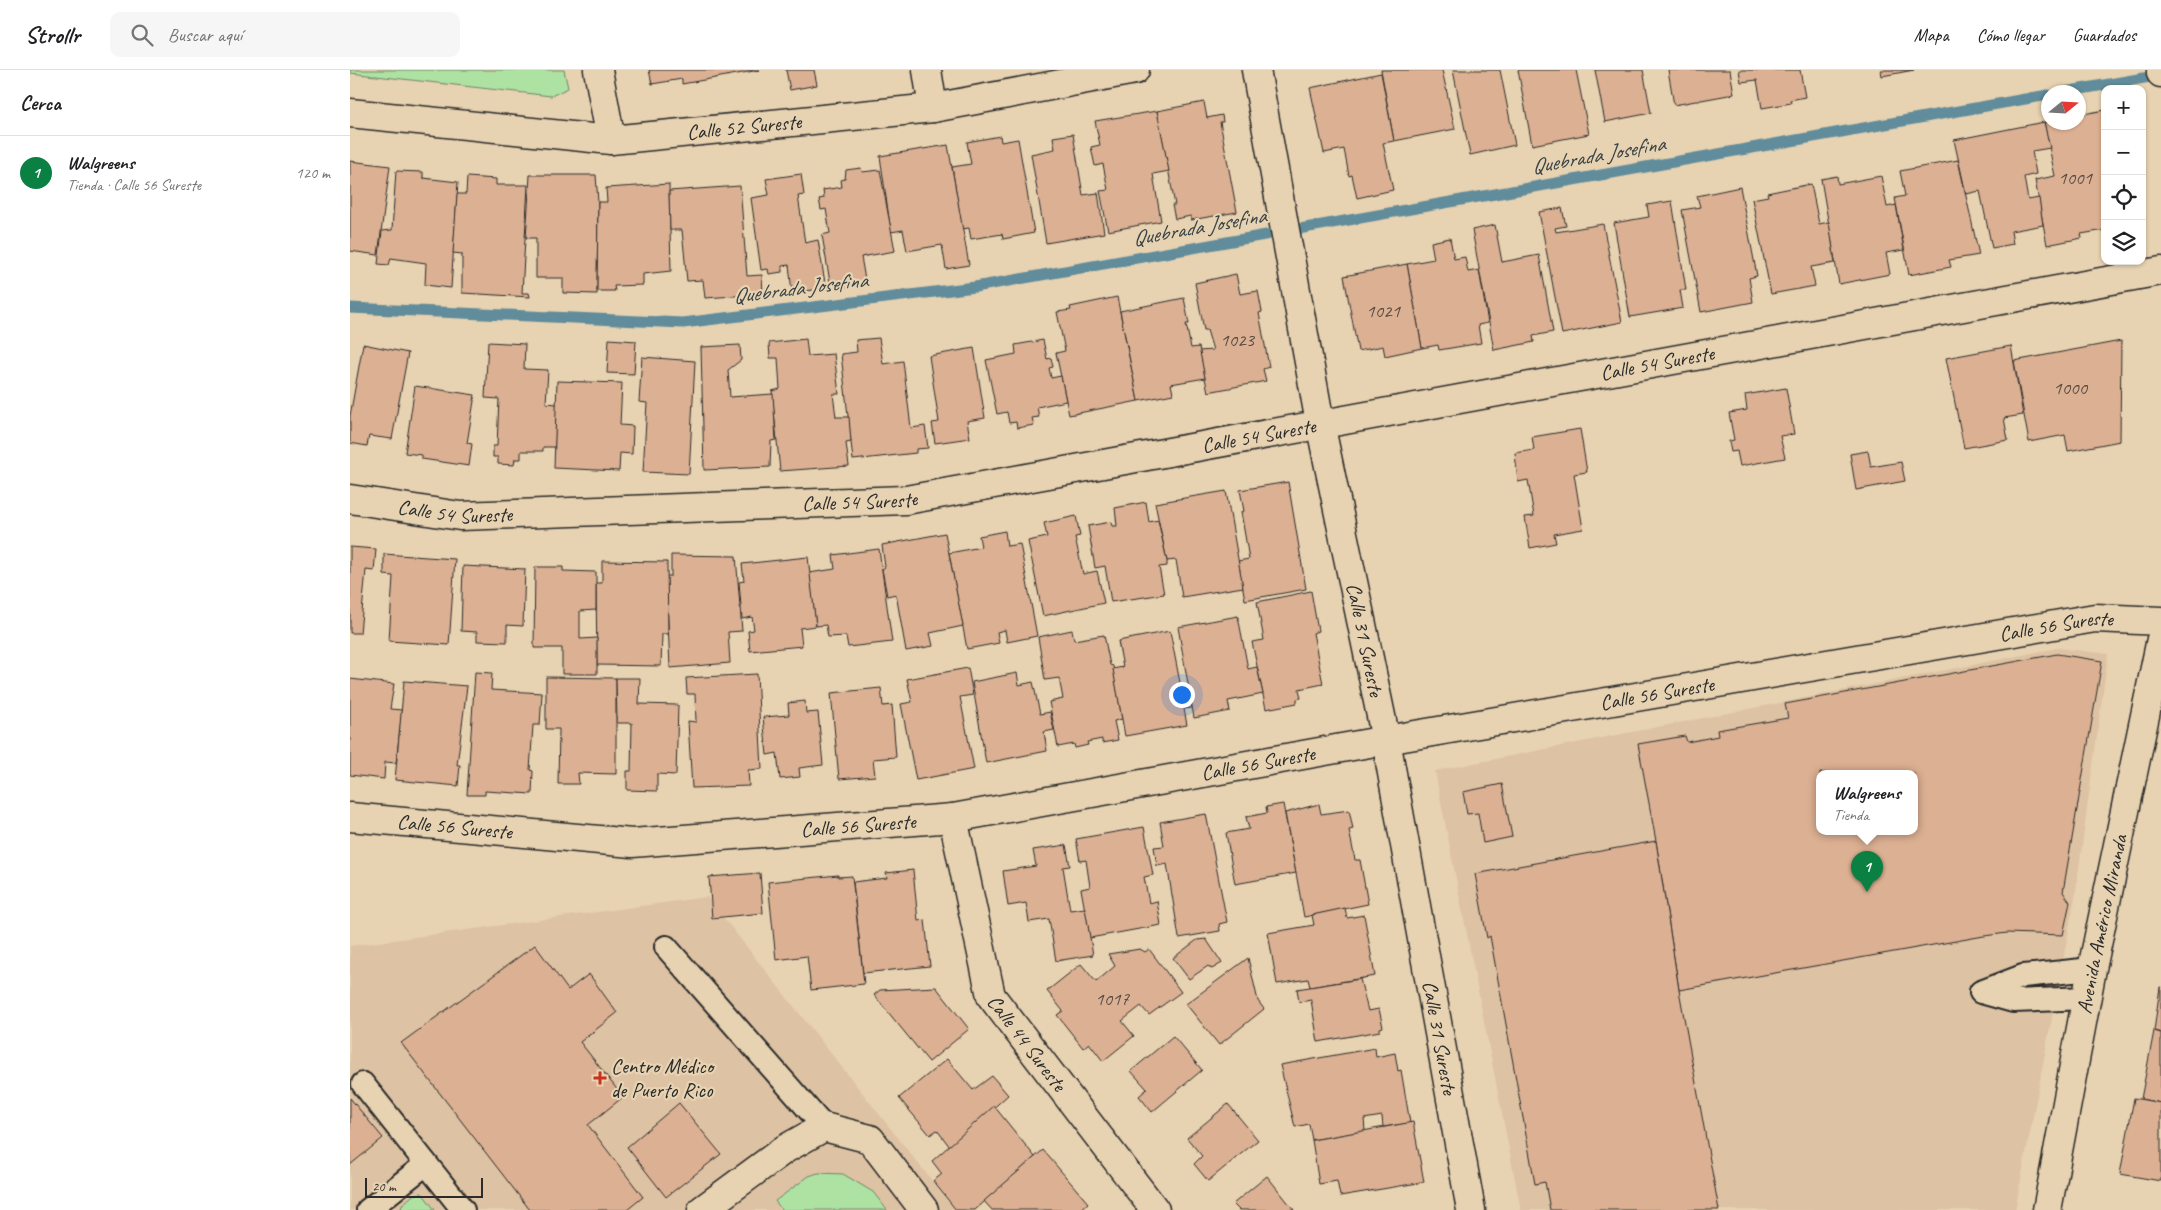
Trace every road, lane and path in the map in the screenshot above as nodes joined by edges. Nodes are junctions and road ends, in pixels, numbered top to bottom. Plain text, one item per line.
1 (598, 70) edge
2 (927, 70) edge
3 (1135, 70) edge
4 (1256, 70) edge
5 (934, 108) junction
6 (350, 113) edge
7 (612, 140) junction
8 (2161, 271) edge
9 (1320, 423) junction
10 (350, 499) edge
11 (2161, 621) edge
12 (2161, 639) edge
13 (1386, 740) junction
14 (350, 817) edge
15 (952, 818) junction
16 (666, 947) dead end
17 (2092, 969) junction
18 (2086, 998) junction
19 (363, 1084) dead end
20 (824, 1128) junction
21 (426, 1164) junction
22 (368, 1210) edge
23 (463, 1210) edge
24 (702, 1210) edge
25 (924, 1210) edge
26 (1155, 1210) edge
27 (1471, 1210) edge
28 (2047, 1210) edge

1 - 7 street
2 - 5 street
3 - 5 street, Calle 52 Sureste
4 - 9 street, Calle 31 Sureste
5 - 7 street, Calle 52 Sureste
6 - 7 street, Calle 52 Sureste
8 - 9 street, Calle 54 Sureste
9 - 10 street, Calle 54 Sureste
9 - 13 street, Calle 31 Sureste
11 - 13 street, Calle 56 Sureste
12 - 17 street, Avenida Américo Miranda
13 - 15 street, Calle 56 Sureste
13 - 27 street, Calle 31 Sureste
14 - 15 street, Calle 56 Sureste
15 - 26 street, Calle 44 Sureste
16 - 20 lane
17 - 18 street, Avenida Américo Miranda
17 - 18 lane
18 - 28 street, Avenida Américo Miranda
19 - 21 lane
20 - 24 street
20 - 25 street
21 - 22 lane
21 - 23 lane

